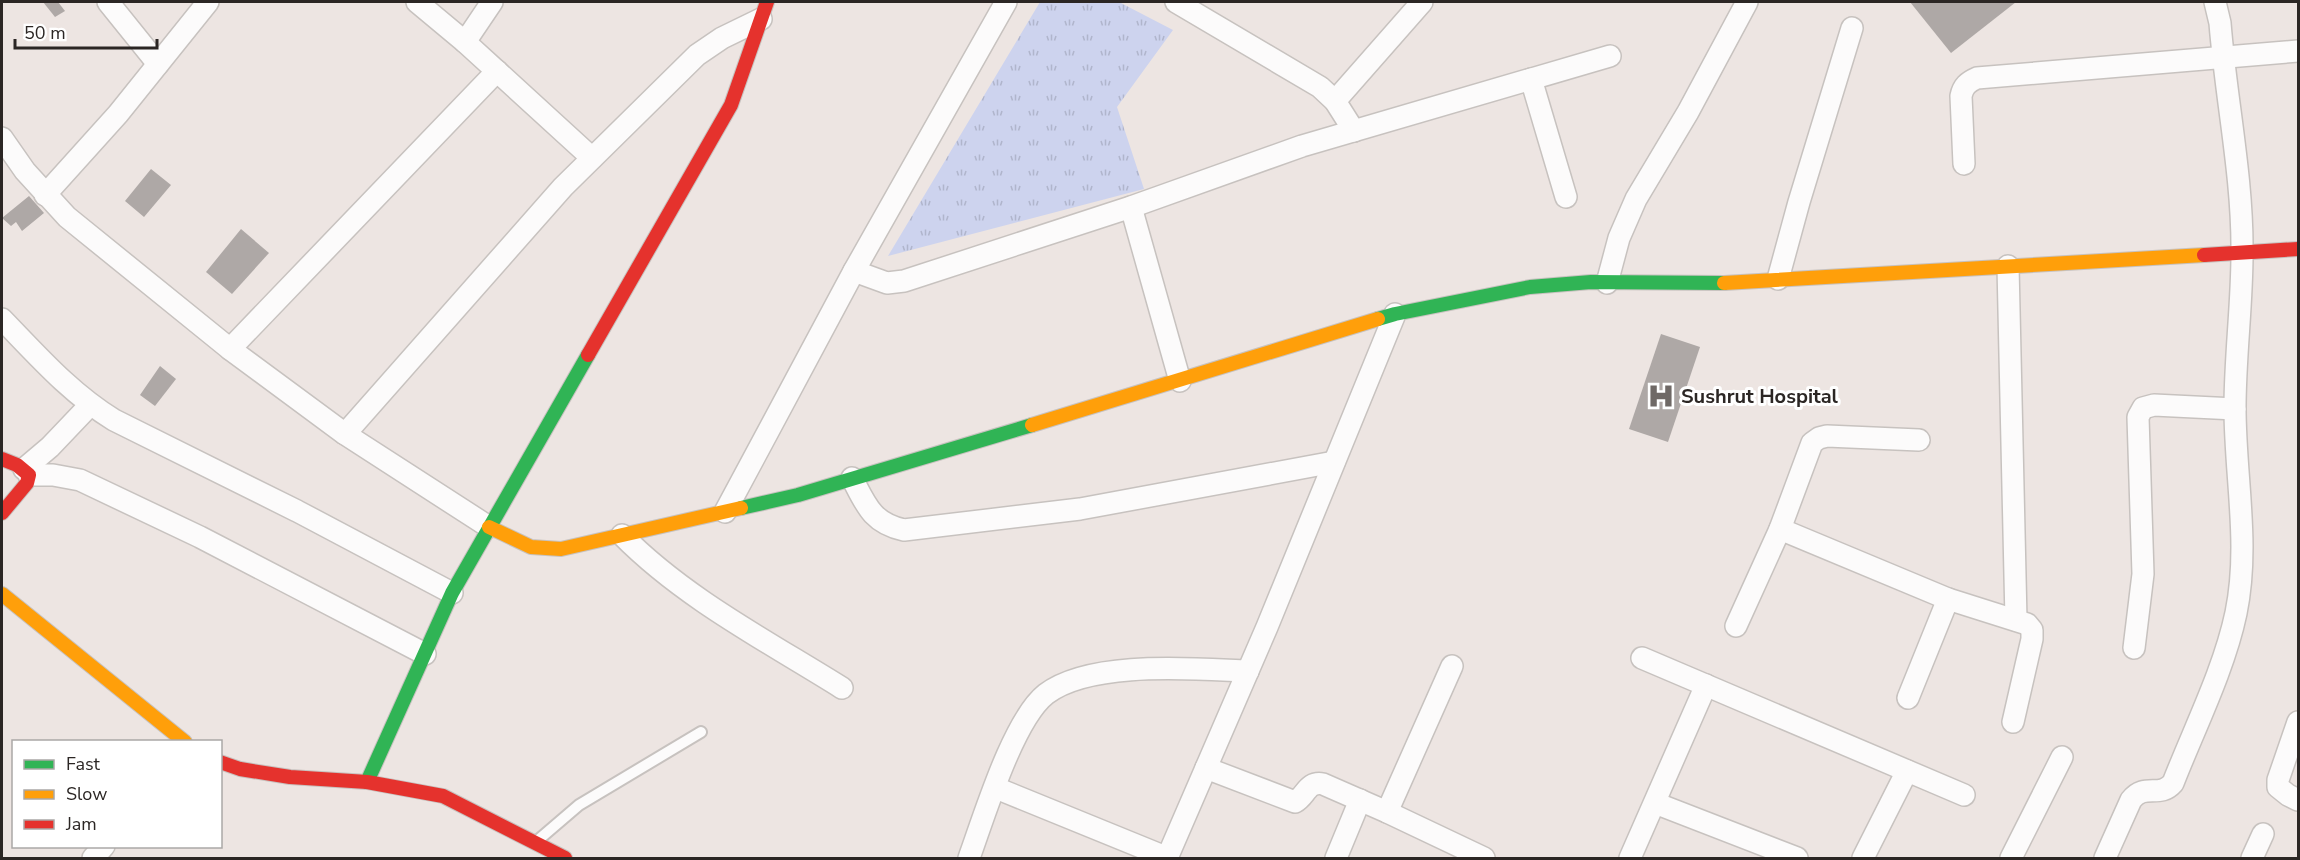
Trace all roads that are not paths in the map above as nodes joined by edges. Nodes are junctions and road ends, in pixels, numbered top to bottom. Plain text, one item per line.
1 (108, 2) edge
2 (208, 2) edge
3 (417, 2) edge
4 (492, 2) edge
5 (1006, 2) edge
6 (1422, 2) edge
7 (1747, 2) edge
8 (2215, 2) edge
9 (1188, 4) edge
10 (764, 10) edge
11 (1852, 28) dead end
12 (465, 42) junction
13 (2298, 51) edge
14 (1610, 56) dead end
15 (2223, 56) junction
16 (158, 64) junction
17 (497, 71) junction
18 (1531, 79) junction
19 (1335, 101) junction
20 (1354, 131) junction
21 (2, 138) edge
22 (592, 158) junction
23 (1964, 164) dead end
24 (45, 195) junction
25 (1566, 197) dead end
26 (1131, 207) junction
27 (2298, 249) edge
28 (2242, 252) junction
29 (2008, 266) junction
30 (854, 271) junction
31 (1778, 279) junction
32 (1607, 283) junction
33 (1395, 314) junction
34 (2, 319) edge
35 (230, 349) junction
36 (1180, 381) junction
37 (90, 405) junction
38 (2235, 409) junction
39 (345, 434) junction
40 (1919, 440) dead end
41 (2, 459) edge
42 (1335, 462) junction
43 (26, 472) junction
44 (852, 478) junction
45 (725, 512) junction
46 (2, 513) edge
47 (489, 527) junction
48 (1780, 529) junction
49 (622, 535) junction
50 (452, 593) junction
51 (2, 594) edge
52 (1948, 599) junction
53 (2016, 620) junction
54 (1736, 626) dead end
55 (2134, 648) dead end
56 (425, 654) junction
57 (1642, 658) dead end
58 (1452, 666) dead end
59 (1248, 671) junction
60 (1706, 686) junction
61 (842, 688) dead end
62 (1908, 698) dead end
63 (2013, 722) dead end
64 (2298, 722) edge
65 (701, 732) dead end
66 (184, 740) edge
67 (2062, 757) dead end
68 (222, 763) edge
69 (1206, 768) junction
70 (1907, 771) junction
71 (367, 782) junction
72 (996, 788) junction
73 (1964, 795) dead end
74 (1360, 800) junction
75 (2298, 800) edge
76 (1654, 803) junction
77 (1387, 812) junction
78 (2263, 834) dead end
79 (535, 843) junction
80 (565, 858) edge
81 (969, 858) edge
82 (1168, 858) edge
83 (1336, 858) edge
84 (1484, 858) edge
85 (1630, 858) edge
86 (1797, 858) edge
87 (1863, 858) edge
88 (2011, 858) edge
89 (2105, 858) edge
90 (2252, 858) edge

1 - 16 street
2 - 16 street
3 - 12 street
4 - 12 street
5 - 30 street
6 - 19 street
7 - 32 street
8 - 15 street
9 - 19 street
10 - 22 street
10 - 47 street
11 - 31 street
12 - 17 street
13 - 15 street
14 - 18 street
15 - 23 street
15 - 28 street
16 - 24 street
17 - 22 street
17 - 35 street
18 - 20 street
18 - 25 street
19 - 20 street
20 - 26 street
21 - 24 street
22 - 39 street
24 - 35 street
26 - 30 street
26 - 36 street
27 - 28 street
28 - 29 street
28 - 38 street
29 - 31 street
29 - 53 street
30 - 45 street
31 - 32 street
32 - 33 street
33 - 36 street
33 - 42 street
34 - 37 street
35 - 39 street
36 - 44 street
37 - 43 street
37 - 50 street
38 - 55 street
38 - 89 street
39 - 47 street
40 - 48 street
41 - 43 street
42 - 44 street
42 - 59 street
43 - 46 street
43 - 56 street
44 - 45 street
45 - 49 street
47 - 49 street
47 - 50 street
48 - 52 street
48 - 54 street
49 - 61 street
50 - 56 street
51 - 66 street
52 - 53 street
52 - 62 street
53 - 63 street
56 - 71 street
57 - 60 street
58 - 77 street
59 - 69 street
59 - 72 street
60 - 70 street
60 - 76 street
64 - 75 street
65 - 79 lane
67 - 88 street
68 - 71 street
69 - 74 street
69 - 82 street
70 - 73 street
70 - 87 street
71 - 79 street
72 - 81 street
72 - 82 street
74 - 77 street
74 - 83 street
76 - 85 street
76 - 86 street
77 - 84 street
78 - 90 street
79 - 80 street

